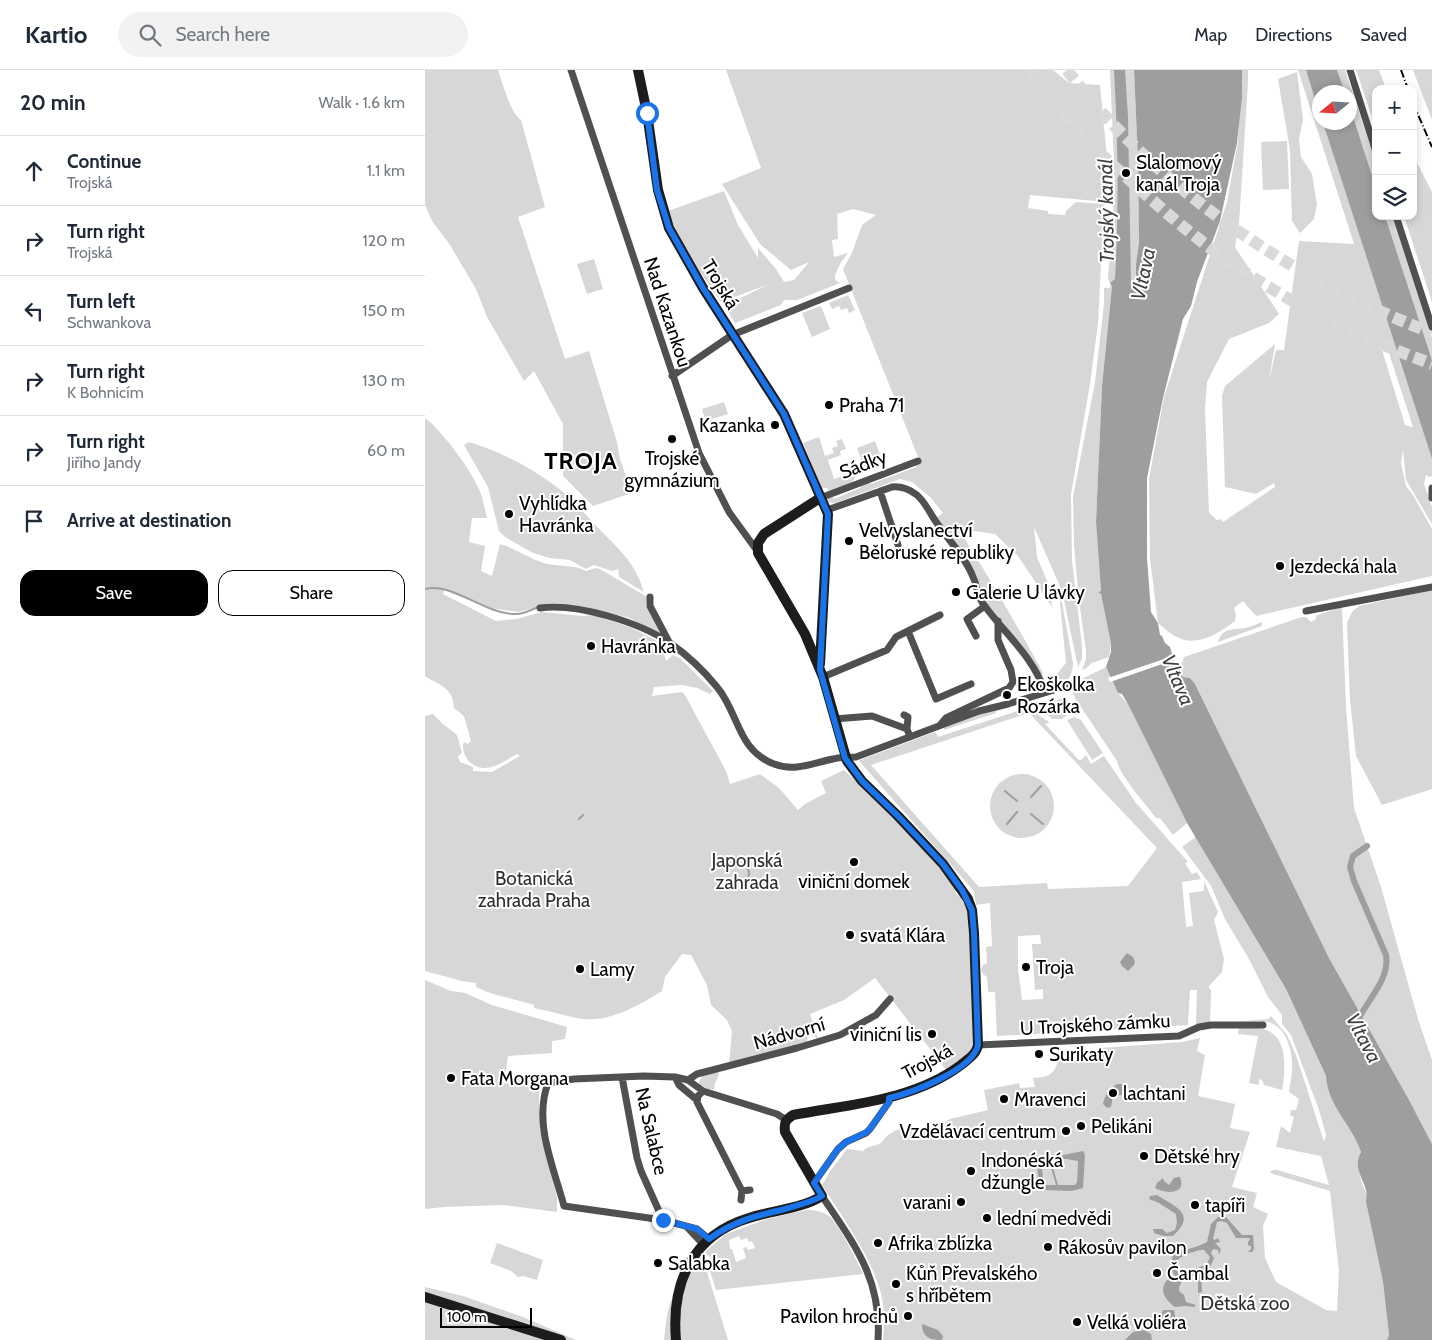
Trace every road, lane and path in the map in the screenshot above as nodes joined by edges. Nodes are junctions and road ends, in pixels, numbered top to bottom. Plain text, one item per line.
1 (571, 70) edge
2 (638, 70) edge
3 (1349, 70) edge
4 (1372, 140) edge
5 (1397, 220) edge
6 (849, 288) dead end
7 (1432, 327) edge
8 (732, 334) junction
9 (672, 376) junction
10 (918, 460) dead end
11 (1432, 488) edge
12 (881, 491) junction
13 (820, 498) junction
14 (1432, 498) edge
15 (827, 510) junction
16 (898, 544) dead end
17 (758, 553) junction
18 (1432, 587) edge
19 (650, 597) dead end
20 (985, 606) junction
21 (540, 608) dead end
22 (1306, 611) dead end
23 (940, 615) dead end
24 (998, 621) junction
25 (908, 631) junction
26 (805, 634) junction
27 (822, 634) junction
28 (976, 636) dead end
29 (669, 642) junction
30 (822, 673) junction
31 (971, 684) dead end
32 (1067, 686) dead end
33 (1045, 692) junction
34 (904, 714) dead end
35 (834, 719) junction
36 (938, 727) junction
37 (907, 729) junction
38 (910, 737) junction
39 (845, 758) junction
40 (889, 999) dead end
41 (1263, 1025) dead end
42 (978, 1045) junction
43 (622, 1077) junction
44 (675, 1077) junction
45 (688, 1080) junction
46 (703, 1091) junction
47 (889, 1098) junction
48 (697, 1100) junction
49 (786, 1120) junction
50 (814, 1183) junction
51 (750, 1190) dead end
52 (742, 1191) junction
53 (822, 1196) junction
54 (741, 1200) dead end
55 (663, 1220) junction
56 (706, 1241) junction
57 (425, 1297) edge
58 (561, 1340) edge
59 (676, 1340) edge
60 (878, 1340) edge

1 - 9 street, Nad Kazankou
2 - 8 street, Trojská
3 - 4 street
5 - 7 street
6 - 8 street
8 - 9 street
8 - 13 street, Trojská
9 - 17 street, Nad Kazankou
10 - 13 street, Sádky
11 - 14 street
12 - 15 street, Sádky
12 - 16 street, Sádky
12 - 20 street
13 - 15 street, Trojská
13 - 17 street
15 - 27 street, Trojská
17 - 26 street, Trojská
18 - 22 street
19 - 29 street
20 - 24 street
20 - 28 street
21 - 29 street
23 - 25 street
24 - 33 street
24 - 36 street
25 - 30 street
25 - 31 street
26 - 27 street
26 - 30 street, Trojská
27 - 30 street, Trojská
29 - 39 street
30 - 35 street, Trojská
32 - 33 street
33 - 36 street
34 - 37 street
35 - 37 street
35 - 39 street, Trojská
36 - 38 street
37 - 38 street
38 - 39 street
39 - 42 street, Trojská
40 - 45 street, Nádvorní
41 - 42 street, U Trojského zámku
42 - 47 street, Trojská
43 - 44 street
43 - 55 street, Na Salabce
43 - 55 street
44 - 45 street
44 - 48 street
45 - 46 street
46 - 48 street
46 - 49 street
47 - 49 street, Trojská
47 - 50 street
48 - 52 street
49 - 50 street
50 - 53 street
51 - 52 street
52 - 54 street
53 - 56 street
53 - 60 street
55 - 56 street
56 - 59 street
57 - 58 street

